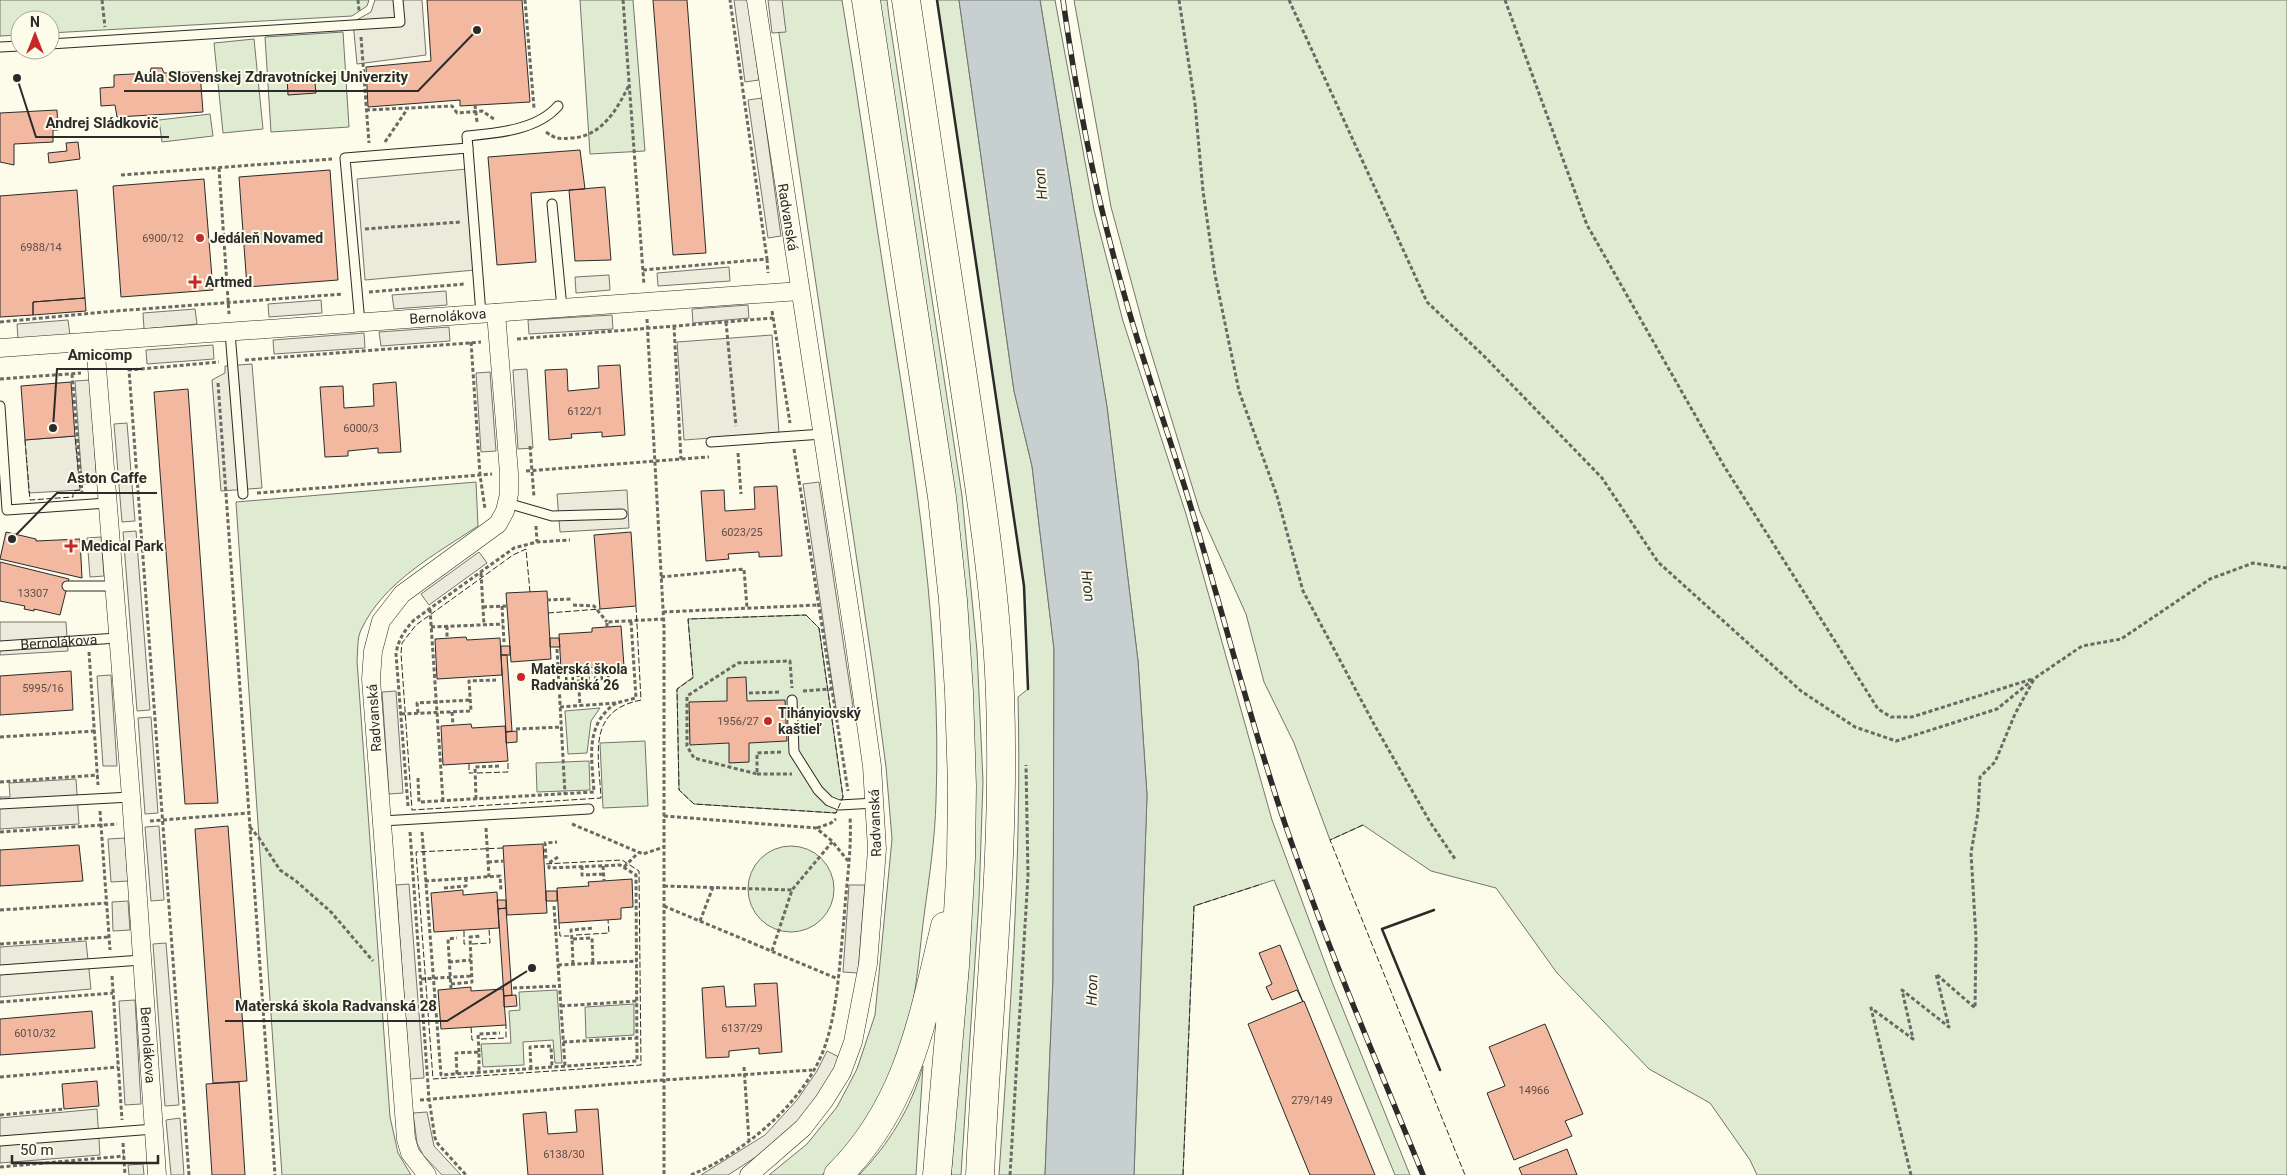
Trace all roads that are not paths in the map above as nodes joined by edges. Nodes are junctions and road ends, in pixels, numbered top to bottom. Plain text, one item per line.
1 (398, 0) edge
2 (756, 0) edge
3 (866, 0) edge
4 (906, 0) edge
5 (60, 43) edge
6 (558, 106) dead end
7 (468, 148) junction
8 (552, 204) dead end
9 (800, 291) junction
10 (562, 308) junction
11 (489, 313) junction
12 (360, 323) junction
13 (230, 332) junction
14 (95, 342) junction
15 (0, 348) edge
16 (0, 406) edge
17 (823, 434) junction
18 (711, 442) dead end
19 (242, 494) road end
20 (107, 503) junction
21 (507, 503) junction
22 (622, 514) dead end
23 (67, 586) dead end
24 (113, 586) junction
25 (118, 638) junction
26 (0, 646) edge
27 (792, 696) road end
28 (131, 797) junction
29 (876, 803) junction
30 (0, 804) edge
31 (589, 809) dead end
32 (382, 821) junction
33 (961, 859) junction
34 (142, 960) junction
35 (0, 970) edge
36 (154, 1129) junction
37 (0, 1141) edge
38 (157, 1175) edge
39 (427, 1175) edge
40 (749, 1175) edge
41 (838, 1175) edge
42 (937, 1175) edge
43 (980, 1175) edge

1 - 5 lane
2 - 9 street, Radvanská
3 - 33 highway
4 - 43 highway
6 - 7 lane
7 - 11 lane
7 - 12 lane
8 - 10 lane
9 - 10 street, Bernolákova
9 - 17 street, Radvanská
10 - 11 street, Bernolákova
11 - 12 street, Bernolákova
11 - 21 street, Radvanská
12 - 13 street, Bernolákova
13 - 14 street, Bernolákova
13 - 19 lane
14 - 15 street, Bernolákova
14 - 20 street, Bernolákova
16 - 20 lane
17 - 18 lane
17 - 29 street, Radvanská
20 - 24 street, Bernolákova
21 - 22 lane
21 - 32 street, Radvanská
23 - 24 lane
24 - 25 street, Bernolákova
25 - 26 lane, Bernolákova
25 - 28 street, Bernolákova
27 - 29 lane
28 - 30 lane
28 - 34 street, Bernolákova
29 - 40 street, Radvanská
31 - 32 lane
32 - 39 street, Radvanská
33 - 41 highway
33 - 42 highway
34 - 35 lane
34 - 36 street, Bernolákova
36 - 37 lane
36 - 38 street, Bernolákova

